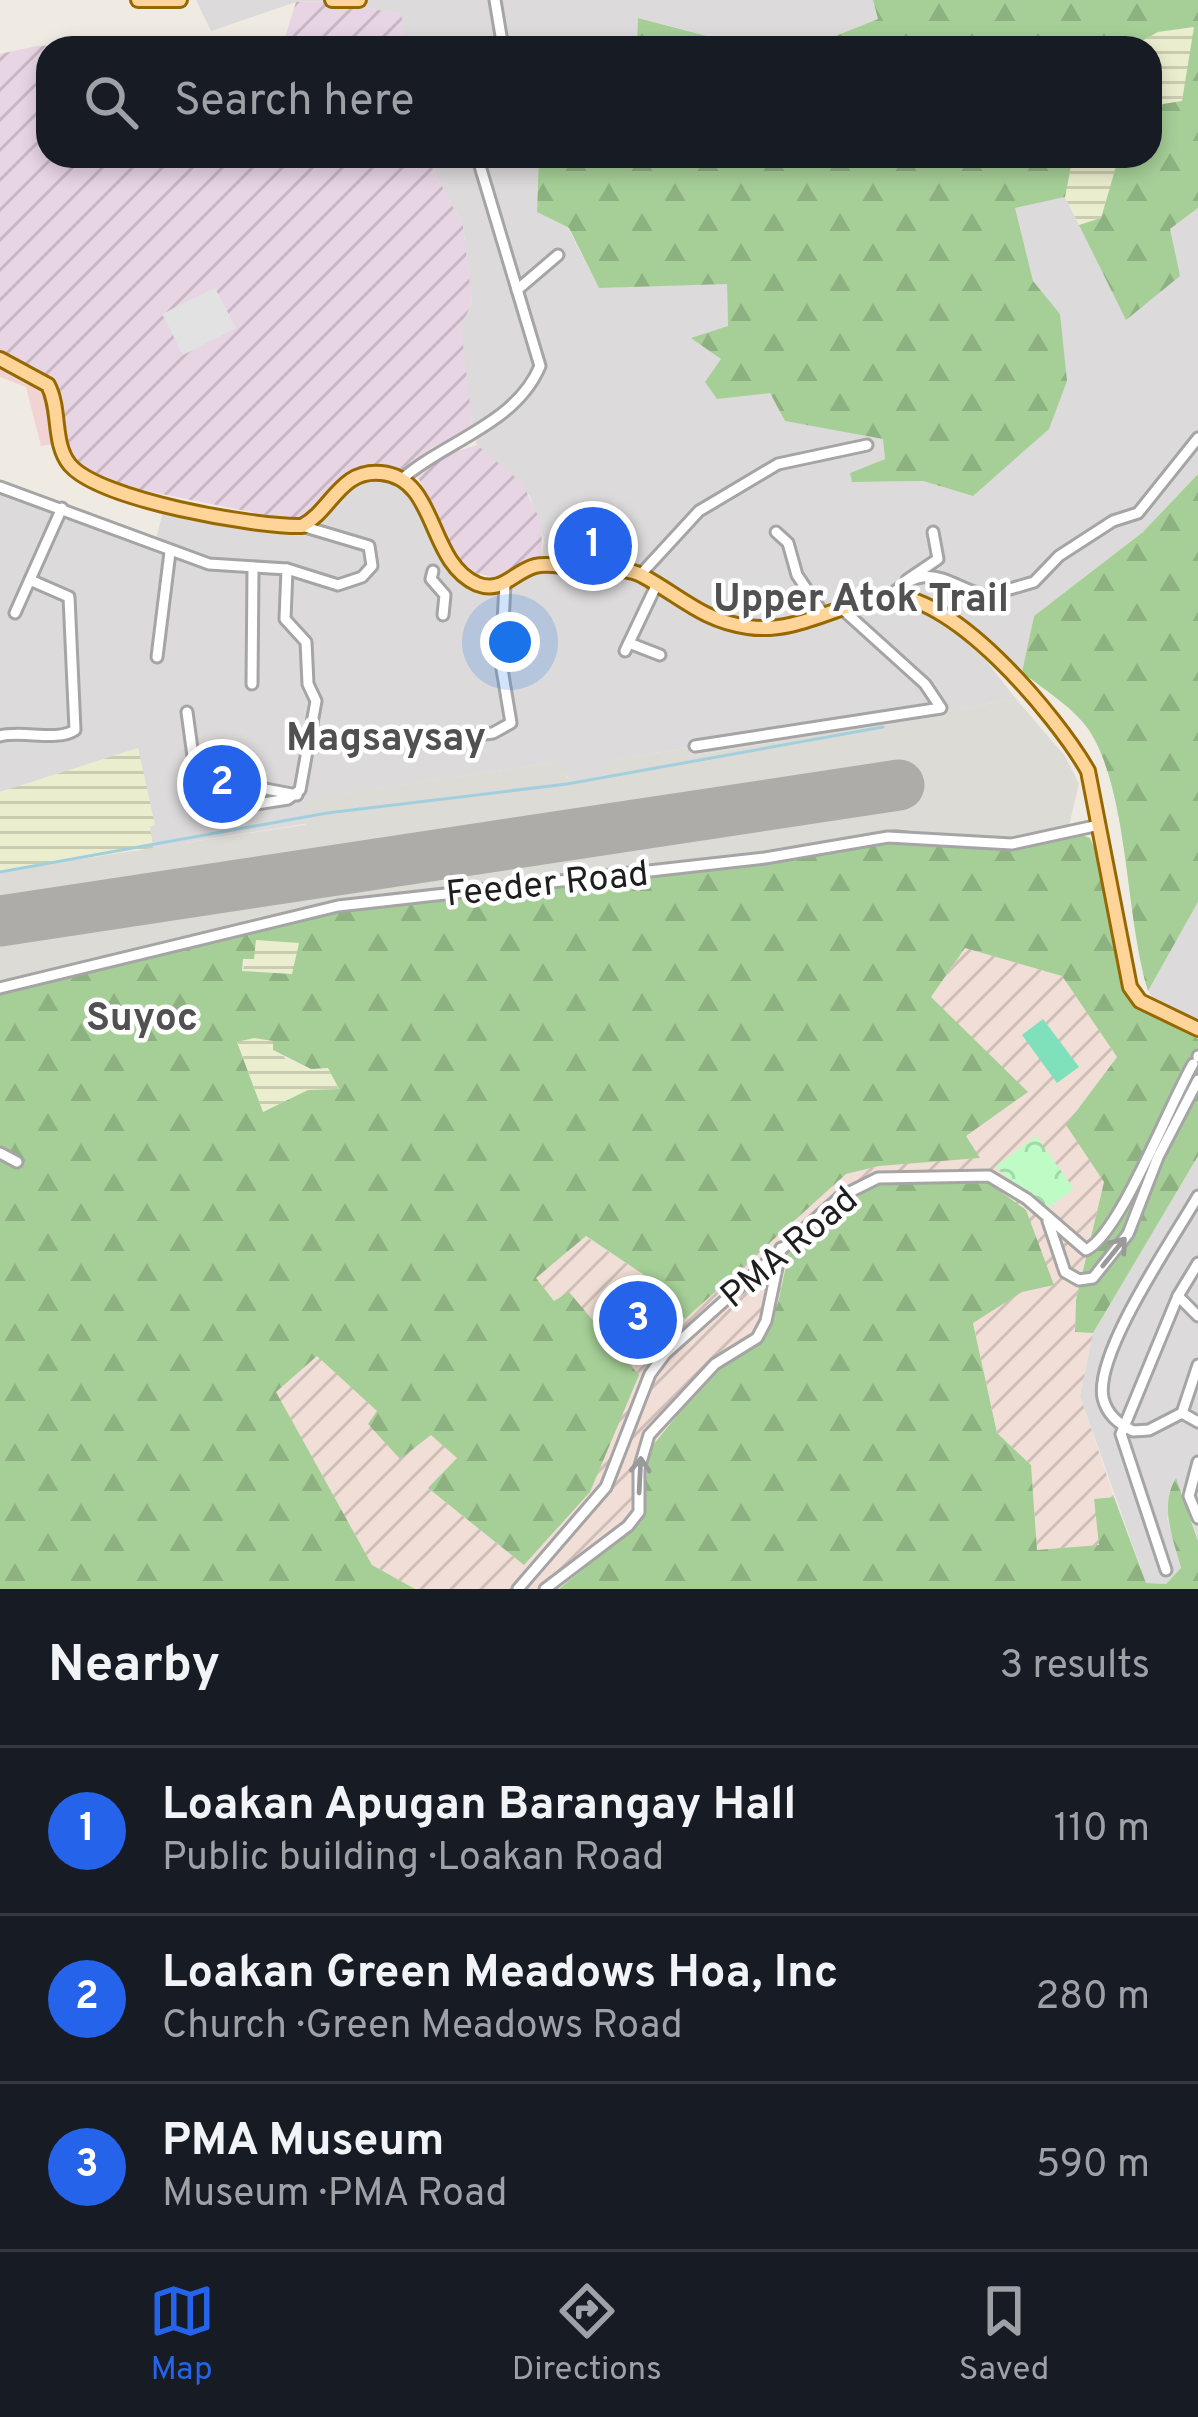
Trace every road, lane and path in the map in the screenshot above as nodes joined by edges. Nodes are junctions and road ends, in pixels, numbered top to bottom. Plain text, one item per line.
1 (138, 0) edge
2 (180, 0) edge
3 (332, 0) edge
4 (359, 0) edge
5 (495, 0) edge
6 (501, 36) edge
7 (481, 168) edge
8 (558, 255) dead end
9 (517, 290) junction
10 (0, 359) edge
11 (1198, 438) edge
12 (867, 445) dead end
13 (402, 479) junction
14 (0, 488) edge
15 (62, 508) junction
16 (302, 526) junction
17 (776, 532) dead end
18 (933, 532) dead end
19 (170, 552) junction
20 (436, 560) junction
21 (253, 569) junction
22 (287, 569) junction
23 (641, 574) junction
24 (31, 580) junction
25 (907, 580) junction
26 (505, 584) junction
27 (656, 586) junction
28 (890, 596) junction
29 (842, 609) junction
30 (15, 613) dead end
31 (442, 615) dead end
32 (824, 615) junction
33 (505, 625) junction
34 (515, 638) dead end
35 (660, 655) dead end
36 (157, 657) dead end
37 (252, 684) dead end
38 (187, 712) dead end
39 (0, 736) edge
40 (412, 743) dead end
41 (695, 746) dead end
42 (297, 795) junction
43 (220, 810) dead end
44 (1100, 825) junction
45 (0, 988) edge
46 (1198, 1029) edge
47 (1196, 1059) edge
48 (1198, 1080) edge
49 (1184, 1093) junction
50 (0, 1153) edge
51 (17, 1162) dead end
52 (1198, 1196) edge
53 (1185, 1219) junction
54 (1048, 1221) junction
55 (1198, 1224) edge
56 (781, 1248) junction
57 (1198, 1263) edge
58 (1178, 1296) junction
59 (1198, 1316) edge
60 (1198, 1364) edge
61 (1182, 1413) junction
62 (1198, 1422) edge
63 (1123, 1426) junction
64 (1198, 1462) edge
65 (1198, 1518) edge
66 (1166, 1570) dead end
67 (518, 1589) edge
68 (545, 1589) edge

1 - 2 main road
3 - 4 main road
5 - 6 street
7 - 9 street
8 - 9 street
9 - 13 street
10 - 16 main road
11 - 25 street
12 - 23 street
13 - 16 main road
13 - 20 main road
14 - 15 street
15 - 19 street
15 - 24 street
16 - 22 street
17 - 32 street
18 - 25 street
19 - 21 street
19 - 36 street
20 - 26 main road
20 - 31 street
21 - 22 street
21 - 37 street
22 - 42 street
23 - 26 main road
23 - 27 main road
24 - 30 street
24 - 39 street
25 - 28 street
26 - 33 street
27 - 32 main road
27 - 35 street
28 - 29 main road
28 - 44 main road
29 - 32 main road
29 - 41 street
33 - 34 street
33 - 40 street
38 - 42 street
42 - 43 street
44 - 45 street, Feeder Road
44 - 46 main road
47 - 49 street, PMA Road
48 - 49 street, PMA Road
49 - 54 street, PMA Road
54 -> 49 street, PMA Road
50 - 51 street
52 - 53 street
53 - 55 street
53 - 63 street
54 - 56 street, PMA Road
56 - 67 street, PMA Road
68 -> 56 street
57 - 58 street
58 - 59 street
58 - 63 street
60 - 61 street
61 - 62 street
61 - 63 street
63 - 66 street
64 - 65 street

